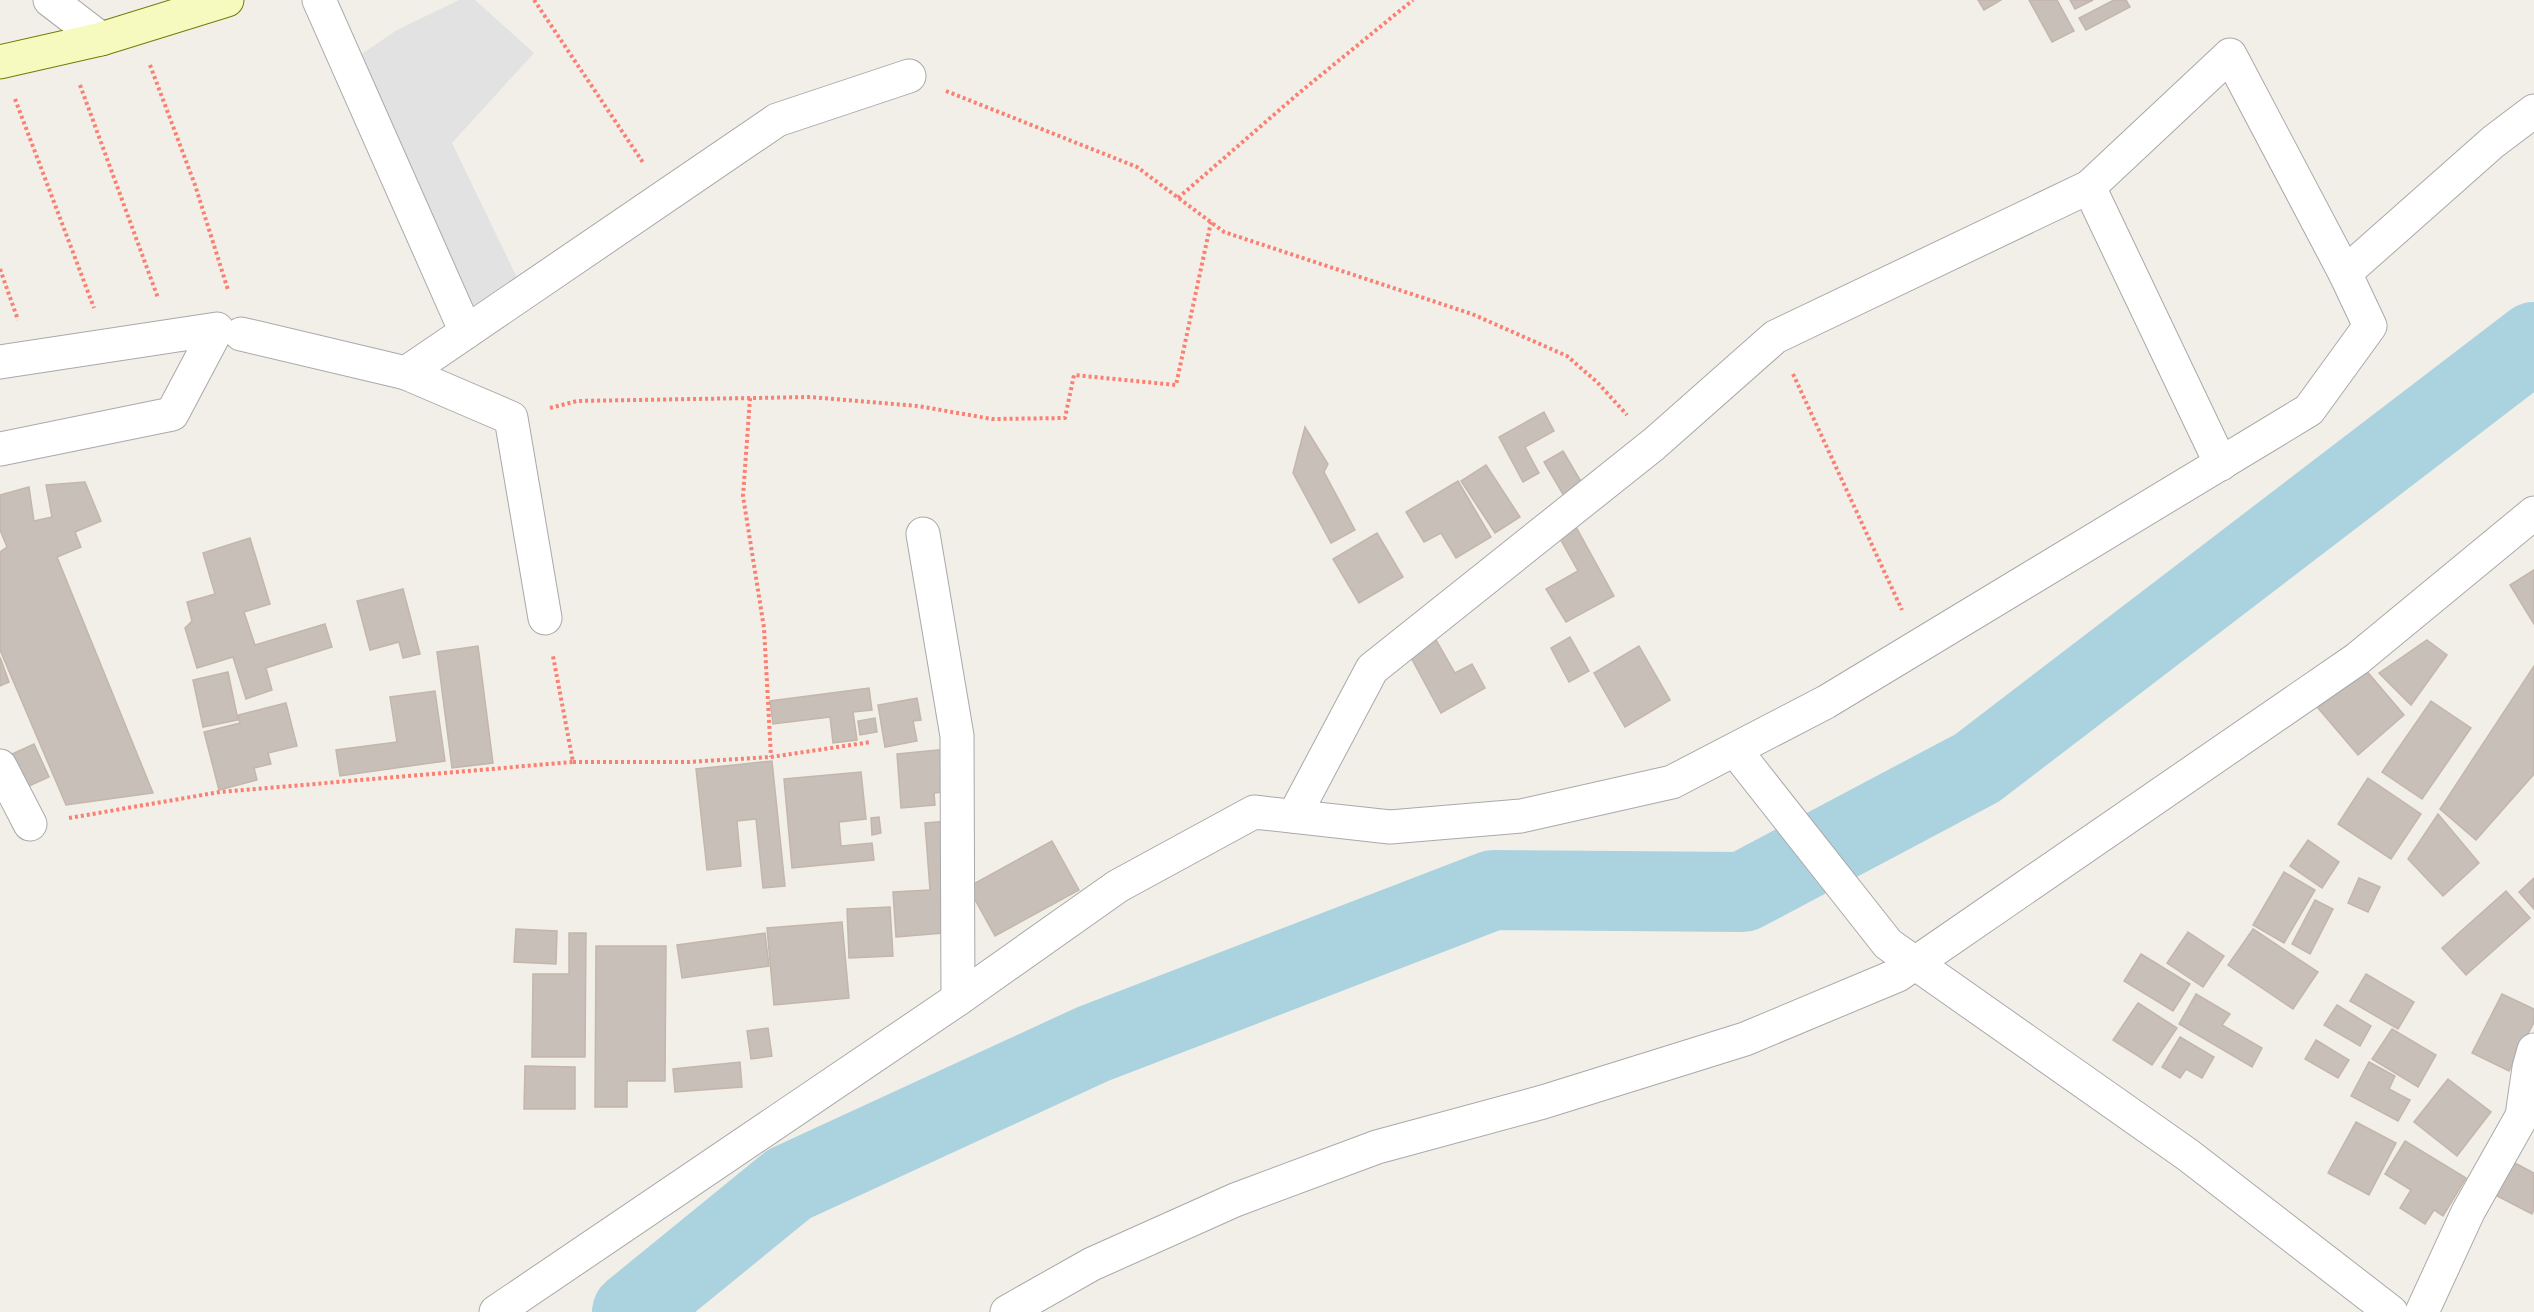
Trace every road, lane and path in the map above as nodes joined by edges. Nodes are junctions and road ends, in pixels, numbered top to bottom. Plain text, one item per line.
1 (50, 0) edge
2 (227, 0) edge
3 (319, 0) edge
4 (534, 0) edge
5 (1413, 0) edge
6 (137, 28) junction
7 (101, 39) junction
8 (66, 47) junction
9 (0, 62) edge
10 (909, 76) joint
11 (2534, 111) edge
12 (2090, 187) junction
13 (665, 196) junction
14 (1178, 198) junction
15 (1211, 222) junction
16 (0, 269) edge
17 (2346, 273) junction
18 (466, 332) junction
19 (242, 334) joint
20 (172, 335) junction
21 (1775, 337) junction
22 (108, 345) junction
23 (16, 360) edge
24 (406, 373) junction
25 (750, 398) junction
26 (511, 418) junction
27 (1654, 444) junction
28 (0, 449) edge
29 (2221, 464) junction
30 (2534, 513) edge
31 (923, 534) dead end
32 (545, 618) joint
33 (1919, 646) junction
34 (871, 742) dead end
35 (1736, 751) junction
36 (771, 757) junction
37 (573, 762) junction
38 (0, 766) edge
39 (1294, 816) junction
40 (30, 824) joint
41 (1915, 963) junction
42 (958, 999) junction
43 (2534, 1050) edge
44 (496, 1312) edge
45 (1007, 1312) edge
46 (2391, 1312) edge
47 (2422, 1312) edge

1 - 7 street
2 - 6 main road
3 - 18 street
4 - 13 path
5 - 14 path
6 - 7 main road
6 - 19 path
7 - 8 main road
8 - 9 main road
8 - 20 path
9 - 22 path
10 - 13 street
10 - 14 path
11 - 17 street
12 - 17 street
12 - 21 street
12 - 29 street
13 - 18 street
14 - 15 path
15 - 25 path
15 - 27 path
16 - 23 path
17 - 29 street
18 - 24 street
19 - 24 street
20 - 22 street
20 - 28 street
21 - 27 street
21 - 33 path
22 - 23 street
24 - 26 street
25 - 26 path
25 - 36 path
26 - 32 street
27 - 39 street
29 - 33 street
30 - 41 street
31 - 42 street
32 - 37 path
33 - 35 street
34 - 36 path
35 - 39 street
35 - 41 street
36 - 37 path
37 - 40 path
38 - 40 street
39 - 42 street
41 - 45 street
41 - 46 street
42 - 44 street
43 - 47 street

